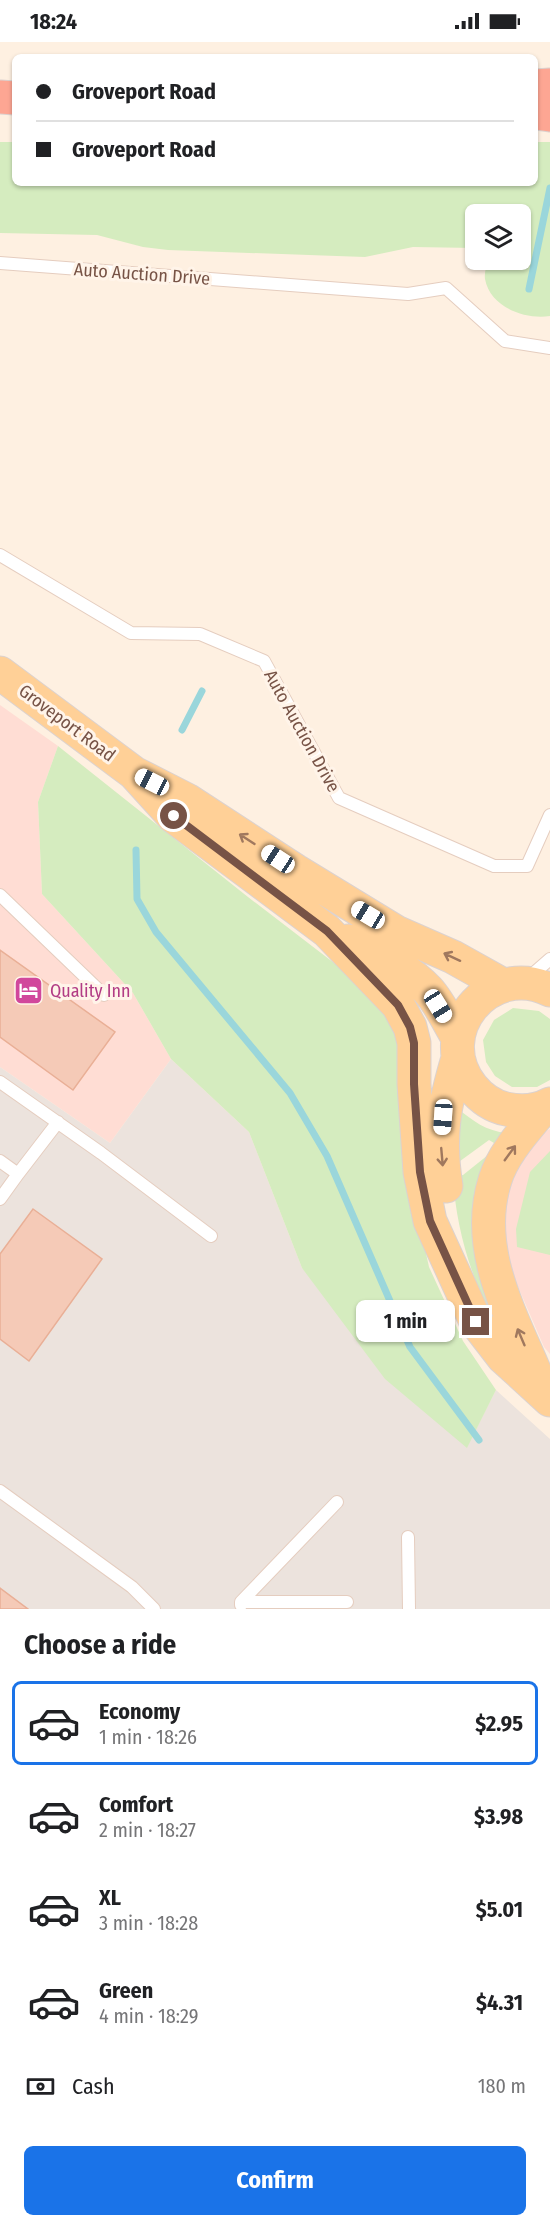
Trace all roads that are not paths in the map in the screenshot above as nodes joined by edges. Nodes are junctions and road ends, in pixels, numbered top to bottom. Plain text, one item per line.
1 (0, 263) edge
2 (550, 348) edge
3 (0, 555) edge
4 (0, 673) edge
5 (134, 773) junction
6 (550, 815) edge
7 (0, 895) edge
8 (327, 931) junction
9 (550, 959) edge
10 (525, 986) edge
11 (105, 995) dead end
12 (458, 1048) junction
13 (0, 1082) edge
14 (547, 1106) edge
15 (57, 1122) junction
16 (0, 1161) edge
17 (18, 1174) junction
18 (0, 1199) edge
19 (211, 1236) dead end
20 (455, 1278) junction
21 (546, 1396) edge
22 (0, 1491) edge
23 (337, 1502) dead end
24 (408, 1537) dead end
25 (348, 1602) dead end
26 (241, 1606) edge
27 (154, 1609) edge
28 (409, 1609) edge

1 - 2 lane, Auto Auction Drive
3 - 6 lane, Auto Auction Drive
4 - 5 main road, Groveport Road
5 - 8 main road, Groveport Road
10 -> 5 main road, Groveport Road
7 - 11 lane
8 - 12 main road, Groveport Road
8 - 20 main road, Groveport Road
9 - 10 lane
10 - 12 main road
12 - 14 main road
12 -> 20 main road, Groveport Road
13 - 15 lane
21 -> 14 main road, Groveport Road
15 - 17 lane
15 - 19 lane
16 - 17 lane
17 - 18 lane
20 - 21 main road, Groveport Road
22 - 27 lane
23 - 26 lane
24 - 28 lane
25 - 26 lane

